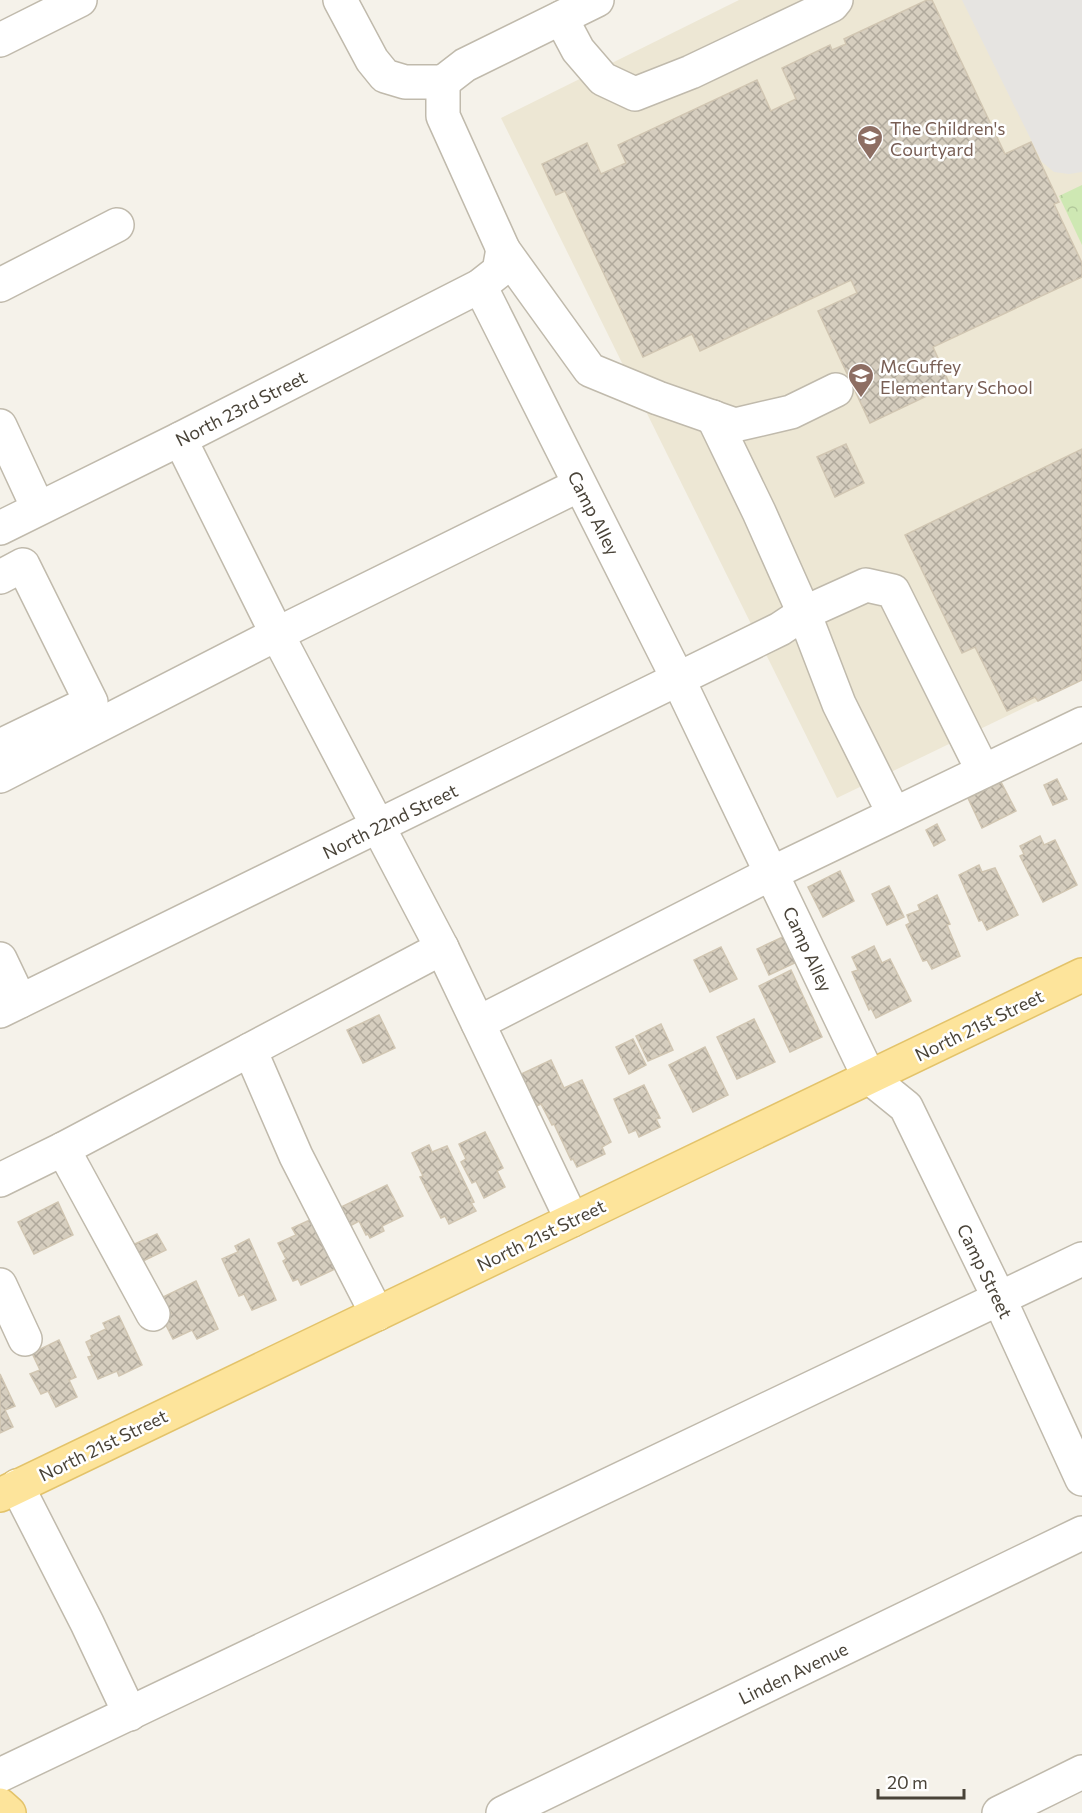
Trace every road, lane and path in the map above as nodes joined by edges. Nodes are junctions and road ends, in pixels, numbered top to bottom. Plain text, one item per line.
1 (80, 0) edge
2 (340, 0) edge
3 (597, 0) edge
4 (836, 0) edge
5 (561, 18) junction
6 (0, 40) edge
7 (443, 82) junction
8 (117, 225) dead end
9 (502, 248) junction
10 (0, 285) edge
11 (480, 286) junction
12 (836, 390) dead end
13 (713, 417) junction
14 (0, 426) edge
15 (180, 439) junction
16 (579, 485) junction
17 (38, 508) junction
18 (0, 528) edge
19 (0, 577) edge
20 (792, 621) junction
21 (277, 634) junction
22 (678, 679) junction
23 (1082, 724) edge
24 (0, 746) edge
25 (983, 771) junction
26 (0, 776) edge
27 (894, 814) junction
28 (380, 826) junction
29 (772, 873) junction
30 (442, 948) junction
31 (0, 959) edge
32 (1082, 975) edge
33 (10, 1006) edge
34 (478, 1023) junction
35 (250, 1050) junction
36 (869, 1077) junction
37 (63, 1149) junction
38 (0, 1180) edge
39 (572, 1220) junction
40 (1082, 1259) edge
41 (0, 1285) edge
42 (999, 1298) junction
43 (153, 1314) dead end
44 (377, 1314) junction
45 (25, 1339) dead end
46 (1082, 1479) edge
47 (9, 1490) edge
48 (1082, 1533) edge
49 (130, 1714) junction
50 (1082, 1773) edge
51 (0, 1775) edge
52 (0, 1805) edge
53 (9, 1813) edge
54 (503, 1813) edge
55 (999, 1813) edge

1 - 6 street
2 - 7 street
3 - 5 street
4 - 5 street
5 - 7 street
7 - 9 street
8 - 10 street
9 - 11 street
9 - 13 street
11 - 15 street, North 23rd Street
11 - 16 street, Camp Alley
12 - 13 street
13 - 20 street
14 - 17 street
15 - 17 street, North 23rd Street
15 - 21 street
16 - 21 street
16 - 22 street, Camp Alley
17 - 18 street, North 23rd Street
19 - 24 street
20 - 22 street, North 22nd Street
20 - 25 street, North 22nd Street
20 - 27 street
21 - 26 street
21 - 28 street
22 - 28 street, North 22nd Street
22 - 29 street, Camp Alley
23 - 25 street
25 - 27 street
27 - 29 street
28 - 30 street
28 - 33 street, North 22nd Street
29 - 34 street
29 - 36 street, Camp Alley
30 - 34 street
30 - 35 street
31 - 33 street
32 - 36 main road, North 21st Street
34 - 39 street
35 - 37 street
35 - 44 street
36 - 39 main road, North 21st Street
36 - 42 street, Camp Street
37 - 38 street
37 - 43 street
39 - 44 main road, North 21st Street
40 - 42 street
41 - 45 street
42 - 46 street, Camp Street
42 - 49 street
44 - 47 main road, North 21st Street
47 - 49 street
48 - 54 street, Linden Avenue
49 - 51 street
50 - 55 street
52 - 53 main road

